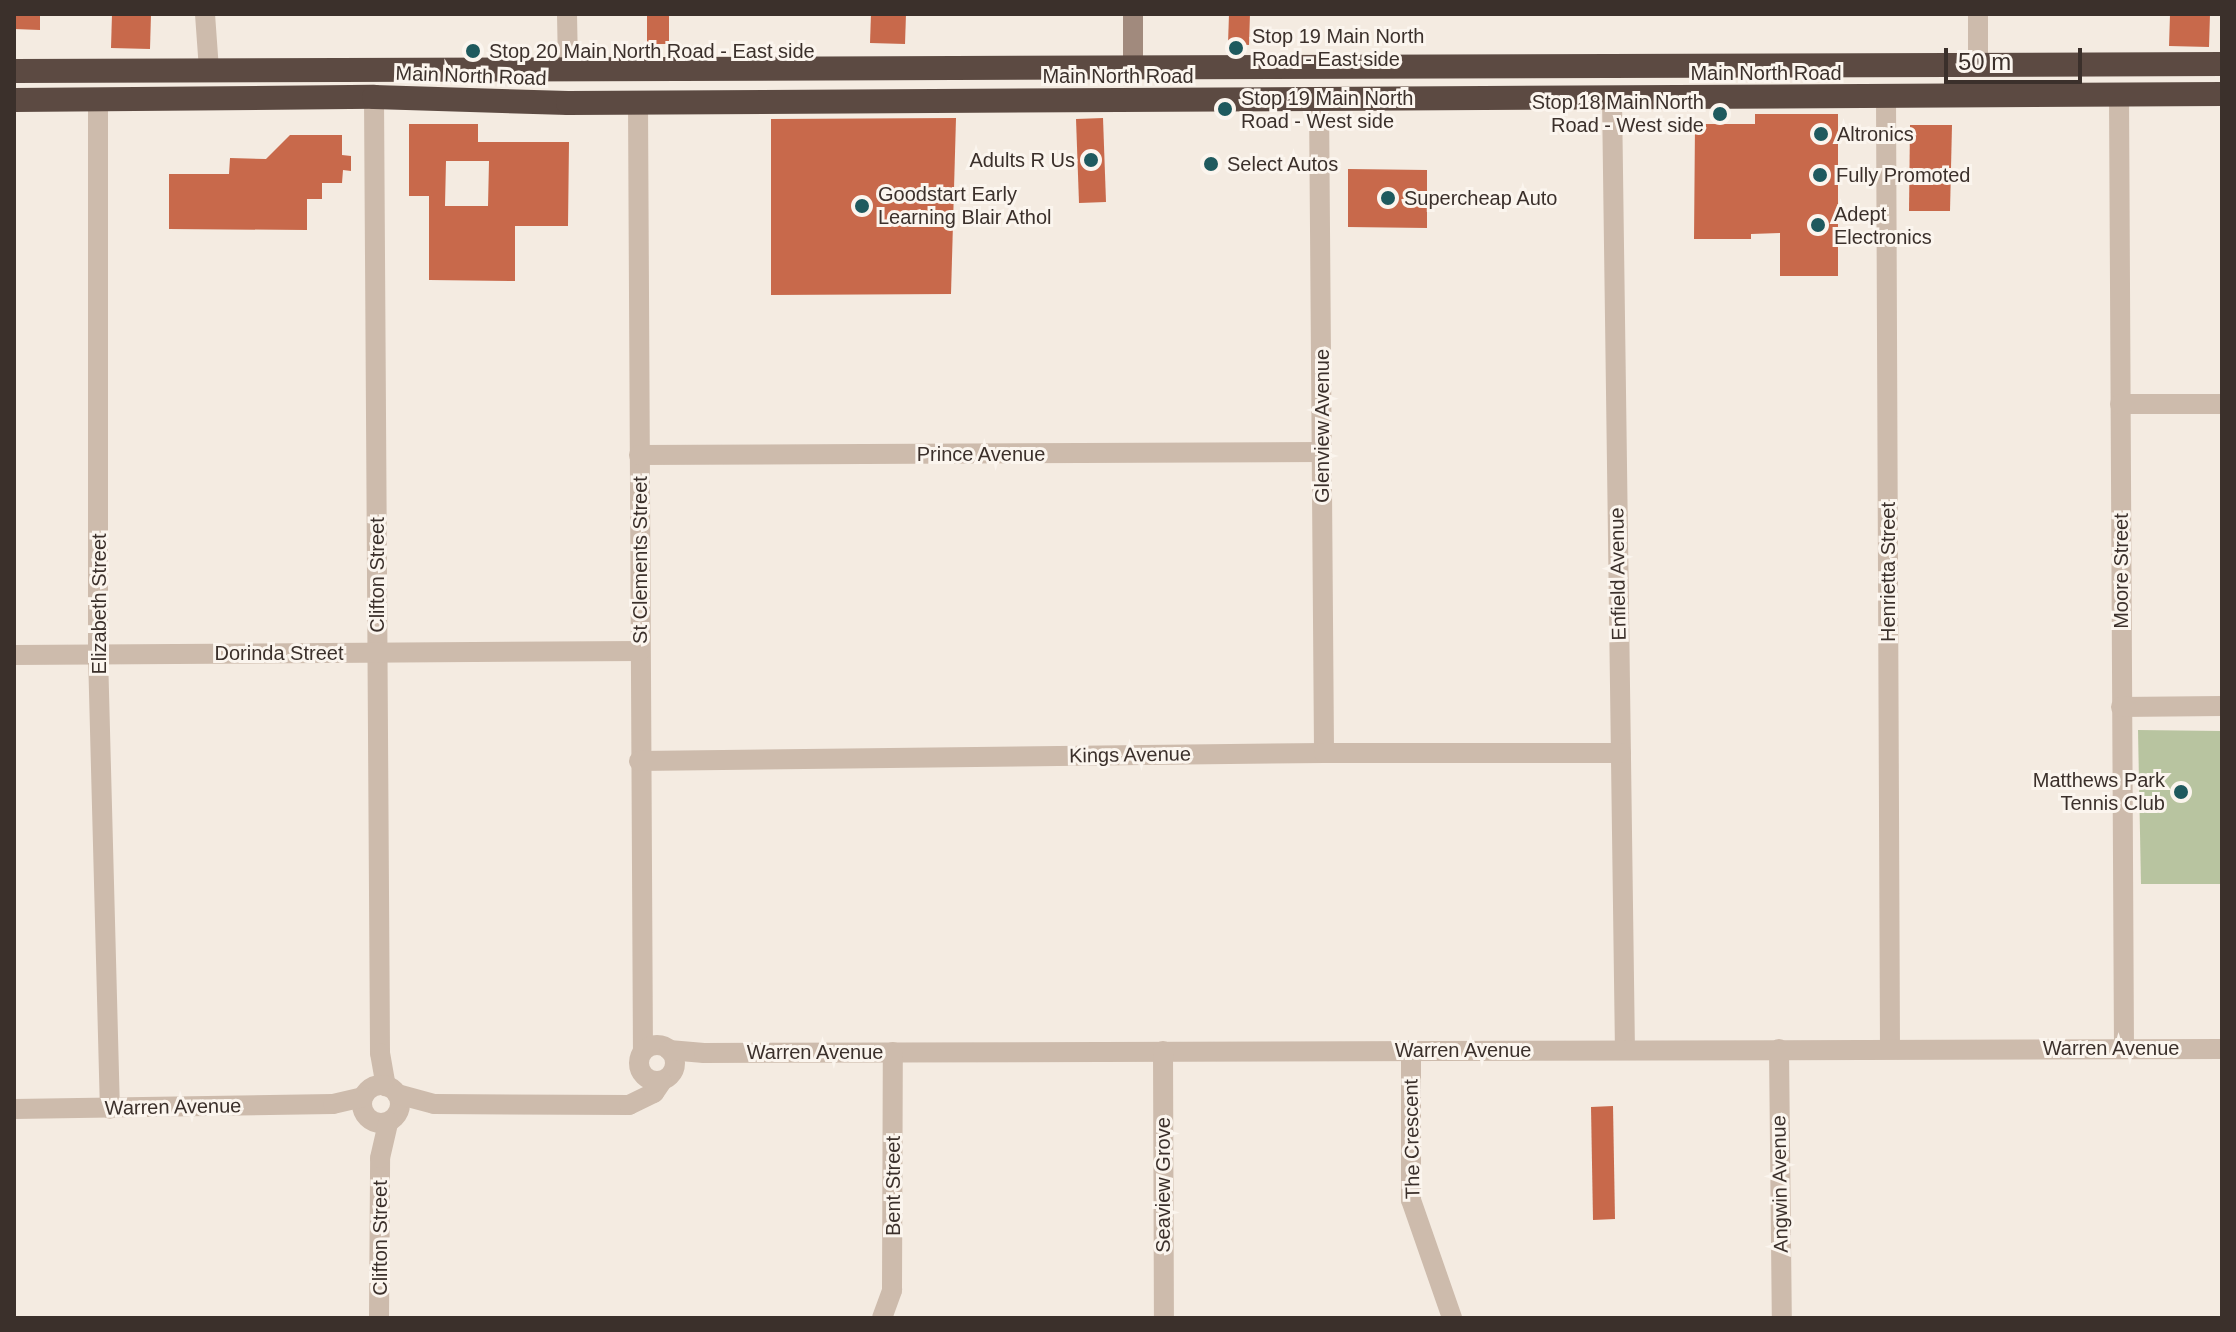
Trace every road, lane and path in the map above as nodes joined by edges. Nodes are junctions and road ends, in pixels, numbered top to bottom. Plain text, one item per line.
1 (205, 14) edge
2 (567, 14) edge
3 (1133, 14) edge
4 (1978, 14) edge
5 (1978, 64) junction
6 (2222, 64) edge
7 (1133, 65) junction
8 (1319, 66) junction
9 (1612, 66) junction
10 (568, 68) junction
11 (373, 69) junction
12 (209, 70) junction
13 (14, 71) edge
14 (2222, 94) edge
15 (2119, 95) junction
16 (1886, 96) junction
17 (1978, 96) junction
18 (374, 97) junction
19 (1612, 98) junction
20 (98, 99) junction
21 (1319, 99) junction
22 (14, 100) edge
23 (1133, 100) junction
24 (568, 103) junction
25 (638, 103) junction
26 (2120, 404) junction
27 (2222, 404) edge
28 (1322, 452) junction
29 (639, 455) junction
30 (640, 651) junction
31 (377, 653) junction
32 (98, 654) junction
33 (14, 655) edge
34 (2222, 706) edge
35 (2121, 707) junction
36 (1324, 753) junction
37 (1621, 753) junction
38 (639, 761) junction
39 (2124, 1048) junction
40 (658, 1049) junction
41 (1779, 1049) junction
42 (1890, 1049) junction
43 (2222, 1049) edge
44 (1411, 1050) junction
45 (1625, 1050) junction
46 (1163, 1051) junction
47 (893, 1052) junction
48 (704, 1053) junction
49 (659, 1075) junction
50 (380, 1104) junction
51 (14, 1109) edge
52 (110, 1109) junction
53 (379, 1318) edge
54 (882, 1318) edge
55 (1164, 1318) edge
56 (1452, 1318) edge
57 (1782, 1318) edge

1 - 12 street
2 - 10 street
3 - 7 street
4 - 5 street
5 - 6 highway, Main North Road
5 - 9 highway, Main North Road
5 - 17 highway
7 - 8 highway, Main North Road
7 - 10 highway, Main North Road
7 - 23 highway
8 - 9 highway, Main North Road
8 - 21 highway
9 - 19 highway
10 - 11 highway, Main North Road
10 - 24 highway
11 - 12 highway, Main North Road
11 - 18 highway
12 - 13 highway, Main North Road
14 - 15 highway, Main North Road
15 - 17 highway, Main North Road
15 - 26 street, Moore Street
16 - 17 highway, Main North Road
16 - 19 highway, Main North Road
16 - 42 street, Henrietta Street
18 - 20 highway, Main North Road
18 - 24 highway, Main North Road
18 - 31 street, Clifton Street
19 - 21 highway, Main North Road
19 - 37 street, Enfield Avenue
20 - 22 highway, Main North Road
20 - 32 street, Elizabeth Street
21 - 23 highway, Main North Road
21 - 28 street, Glenview Avenue
23 - 25 highway, Main North Road
24 - 25 highway, Main North Road
25 - 29 street, St Clements Street
26 - 27 street
26 - 35 street, Moore Street
28 - 29 street, Prince Avenue
28 - 36 street, Glenview Avenue
29 - 30 street, St Clements Street
30 - 31 street, Dorinda Street
30 - 38 street, St Clements Street
31 - 32 street, Dorinda Street
31 - 50 street, Clifton Street
32 - 33 street, Dorinda Street
32 - 52 street, Elizabeth Street
34 - 35 street
35 - 39 street, Moore Street
36 - 37 street, Kings Avenue
36 - 38 street, Kings Avenue
37 - 45 street, Enfield Avenue
38 - 40 street, St Clements Street
39 - 42 street, Warren Avenue
39 - 43 street, Warren Avenue
40 - 48 street, Warren Avenue
40 - 49 street
40 - 49 street
41 - 42 street, Warren Avenue
41 - 45 street, Warren Avenue
41 - 57 street, Angwin Avenue
44 - 45 street, Warren Avenue
44 - 46 street, Warren Avenue
44 - 56 street, The Crescent
46 - 47 street, Warren Avenue
46 - 55 street, Seaview Grove
47 - 48 street, Warren Avenue
47 - 54 street, Bent Street
48 - 49 street, Warren Avenue
49 - 50 street, Warren Avenue
50 - 52 street, Warren Avenue
50 - 53 street, Clifton Street
51 - 52 street, Warren Avenue

